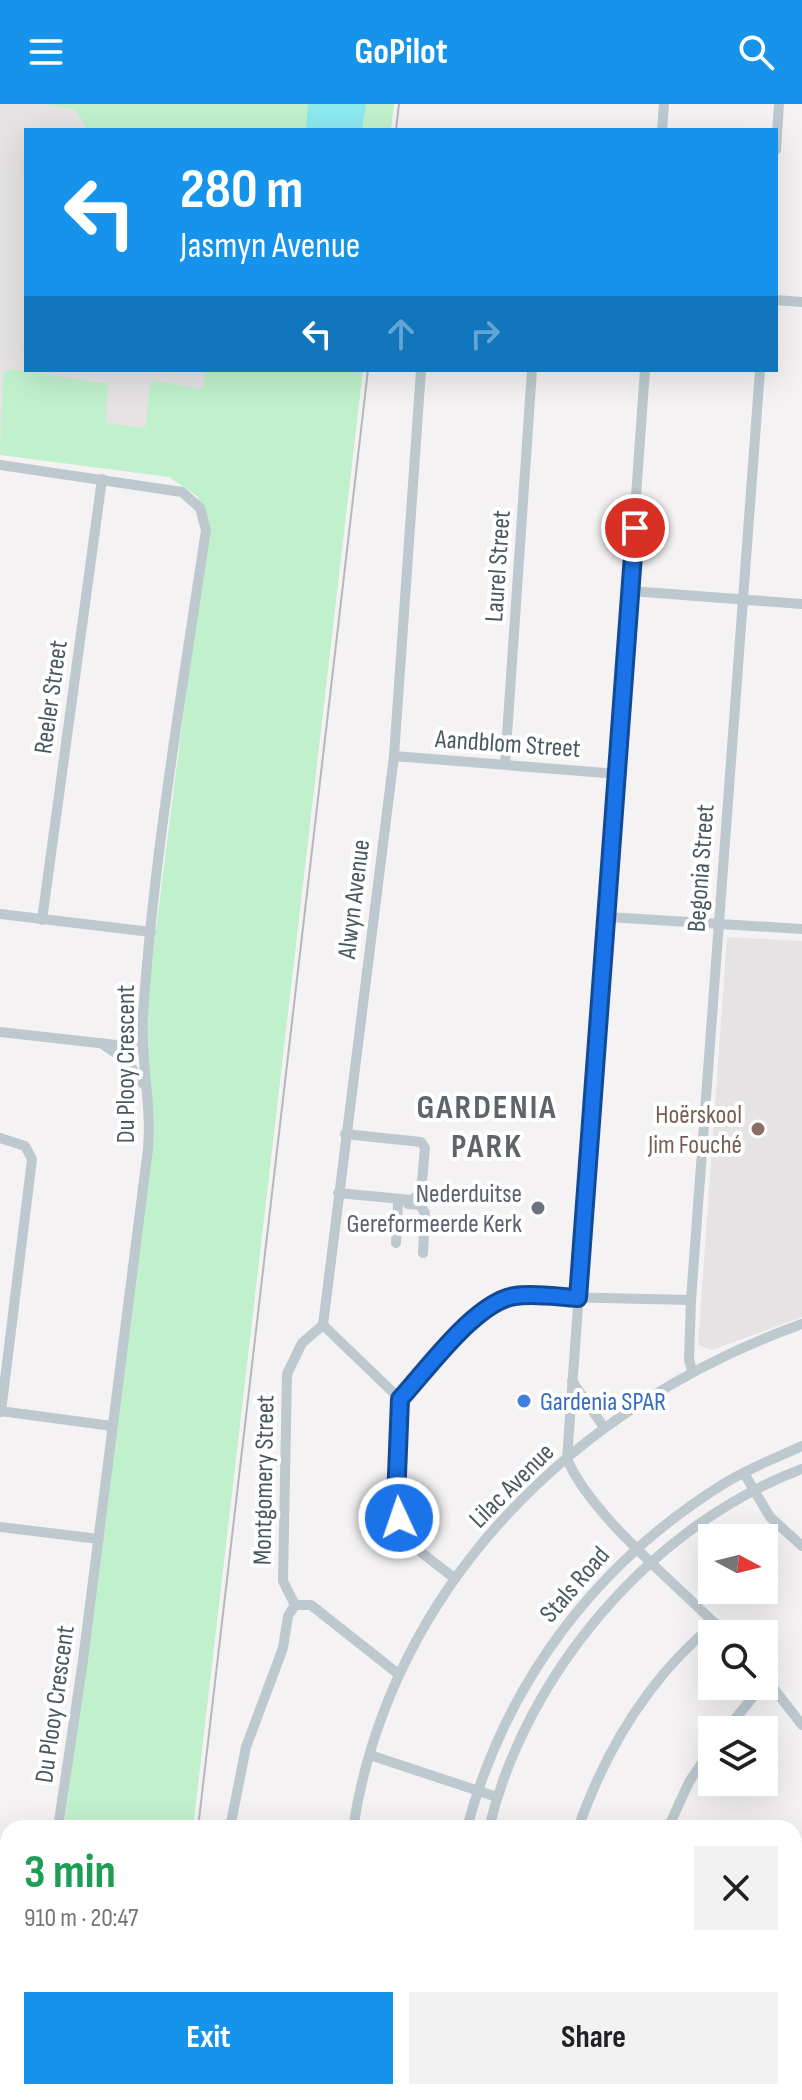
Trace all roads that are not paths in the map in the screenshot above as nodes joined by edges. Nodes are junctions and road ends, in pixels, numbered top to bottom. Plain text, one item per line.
1 (664, 104) edge
2 (779, 104) edge
3 (662, 128) edge
4 (777, 128) edge
5 (778, 300) edge
6 (802, 302) edge
7 (421, 372) edge
8 (532, 372) edge
9 (645, 372) edge
10 (760, 372) edge
11 (0, 465) edge
12 (102, 479) junction
13 (631, 591) junction
14 (744, 599) junction
15 (802, 604) edge
16 (394, 756) junction
17 (505, 764) junction
18 (618, 774) junction
19 (0, 914) edge
20 (608, 917) junction
21 (42, 920) junction
22 (718, 924) junction
23 (802, 929) edge
24 (151, 932) junction
25 (0, 1032) edge
26 (100, 1042) junction
27 (143, 1048) junction
28 (144, 1085) junction
29 (345, 1134) junction
30 (0, 1138) edge
31 (338, 1195) junction
32 (398, 1203) junction
33 (396, 1243) dead end
34 (423, 1253) dead end
35 (578, 1298) junction
36 (691, 1300) junction
37 (802, 1324) edge
38 (323, 1325) junction
39 (692, 1370) junction
40 (572, 1381) junction
41 (400, 1399) junction
42 (0, 1412) edge
43 (112, 1426) junction
44 (603, 1426) junction
45 (802, 1446) edge
46 (567, 1459) junction
47 (802, 1469) edge
48 (744, 1473) junction
49 (755, 1492) junction
50 (0, 1527) edge
51 (99, 1539) junction
52 (802, 1546) edge
53 (636, 1548) junction
54 (652, 1562) junction
55 (454, 1578) junction
56 (295, 1605) junction
57 (712, 1620) edge
58 (698, 1639) edge
59 (397, 1673) junction
60 (778, 1697) edge
61 (749, 1700) edge
62 (737, 1716) edge
63 (802, 1725) edge
64 (370, 1755) junction
65 (698, 1769) edge
66 (477, 1790) junction
67 (497, 1797) junction
68 (59, 1820) edge
69 (232, 1820) edge
70 (355, 1820) edge
71 (469, 1820) edge
72 (491, 1820) edge
73 (581, 1820) edge
74 (672, 1820) edge

1 - 3 street
2 - 4 street
5 - 6 street
7 - 16 street, Alwyn Avenue
8 - 17 street, Laurel Street
9 - 13 street
10 - 14 street, Begonia Street
11 - 12 street, Du Plooy Crescent
12 - 21 street, Reeler Street
12 - 24 street, Du Plooy Crescent
13 - 14 street
13 - 18 street
14 - 15 street
14 - 22 street, Begonia Street
16 - 17 street, Aandblom Street
16 - 29 street, Alwyn Avenue
17 - 18 street, Aandblom Street
18 - 20 street
19 - 21 street
20 - 22 street
20 - 35 street
21 - 24 street
22 - 23 street
22 - 36 street, Begonia Street
24 - 27 street, Du Plooy Crescent
25 - 26 street
26 - 27 street
26 - 28 street
27 - 28 street, Du Plooy Crescent
28 - 43 street, Du Plooy Crescent
29 - 31 street, Alwyn Avenue
29 - 31 street
30 - 42 street
31 - 32 street
31 - 38 street, Alwyn Avenue
32 - 33 street
32 - 34 street
35 - 36 street
35 - 40 street
35 - 41 street
36 - 39 street, Begonia Street
37 - 39 street, Lilac Avenue
38 - 41 street
38 - 56 street, Montgomery Street
39 - 44 street, Lilac Avenue
40 - 44 street
40 - 46 street
41 - 55 street
42 - 43 street
43 - 51 street, Du Plooy Crescent
44 - 46 street, Lilac Avenue
45 - 48 street, Stals Road
46 - 53 street
46 - 55 street, Lilac Avenue
47 - 49 street, Stals Road
48 - 49 street
48 - 53 street, Stals Road
49 - 52 street
49 - 54 street, Stals Road
50 - 51 street
51 - 68 street, Du Plooy Crescent
53 - 54 street
53 - 66 street, Stals Road
54 - 57 street
54 - 67 street, Stals Road
55 - 59 street, Lilac Avenue
56 - 59 street
56 - 69 street
58 - 73 street
59 - 64 street, Lilac Avenue
60 - 63 street
61 - 62 street
64 - 66 street
64 - 70 street, Lilac Avenue
65 - 74 street
66 - 67 street
66 - 71 street, Stals Road
67 - 72 street, Stals Road

